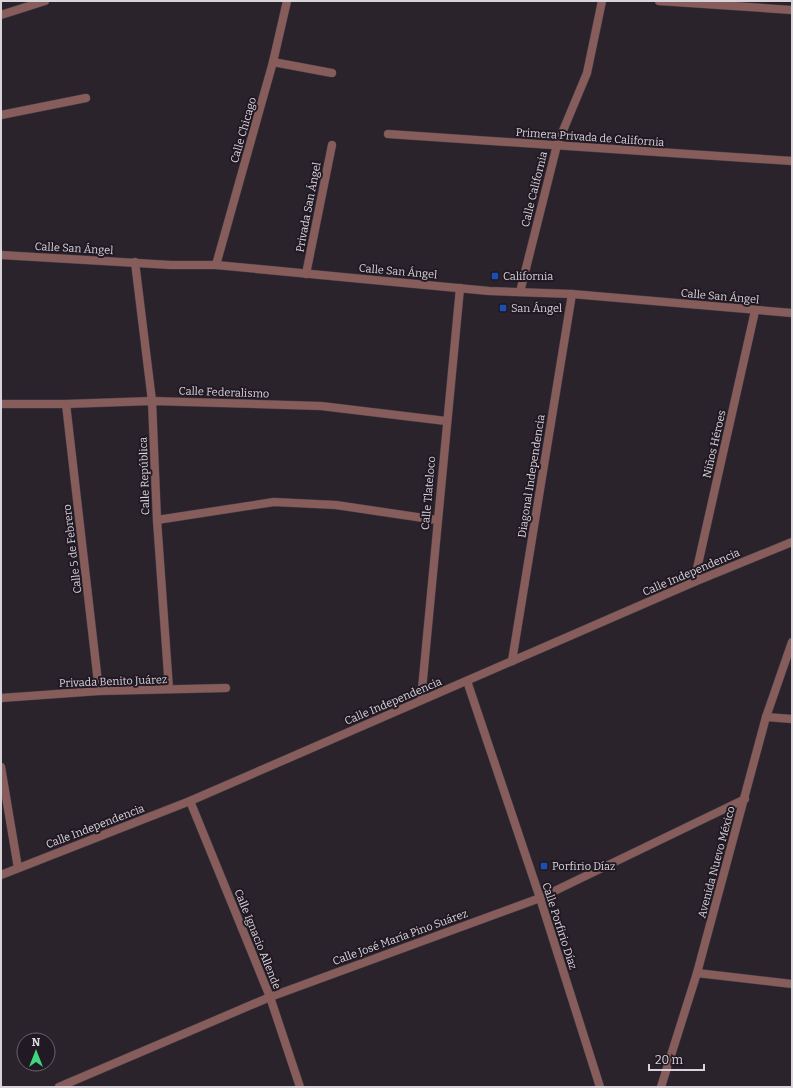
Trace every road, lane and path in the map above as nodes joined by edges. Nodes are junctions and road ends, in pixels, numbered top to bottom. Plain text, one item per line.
1 (45, 1) edge
2 (286, 1) edge
3 (602, 1) edge
4 (659, 1) edge
5 (792, 10) edge
6 (1, 15) edge
7 (273, 62) junction
8 (332, 73) dead end
9 (86, 98) dead end
10 (1, 115) edge
11 (388, 134) dead end
12 (332, 145) dead end
13 (557, 145) junction
14 (792, 160) edge
15 (1, 255) edge
16 (135, 262) junction
17 (216, 265) junction
18 (306, 274) junction
19 (460, 288) junction
20 (520, 292) junction
21 (572, 294) junction
22 (755, 311) junction
23 (792, 313) edge
24 (152, 400) junction
25 (1, 404) edge
26 (66, 404) junction
27 (446, 421) junction
28 (157, 520) junction
29 (437, 520) junction
30 (792, 542) edge
31 (694, 582) junction
32 (792, 642) edge
33 (512, 661) junction
34 (467, 681) junction
35 (226, 688) dead end
36 (169, 689) junction
37 (100, 691) junction
38 (1, 698) edge
39 (420, 700) junction
40 (766, 717) junction
41 (792, 719) edge
42 (1, 767) edge
43 (744, 799) junction
44 (190, 801) junction
45 (18, 868) junction
46 (1, 875) edge
47 (540, 898) junction
48 (697, 973) junction
49 (792, 984) edge
50 (270, 996) junction
51 (59, 1087) edge
52 (300, 1087) edge
53 (600, 1087) edge
54 (661, 1087) edge

1 - 6 street
2 - 7 street, Calle Chicago
3 - 13 street, Calle California
4 - 5 street
7 - 8 street
7 - 17 street, Calle Chicago
9 - 10 street
11 - 13 street, Primera Privada de California
12 - 18 street, Privada San Ángel
13 - 14 street, Primera Privada de California
13 - 20 street, Calle California
15 - 16 street, Calle San Ángel
16 - 17 street, Calle San Ángel
16 - 24 street, Calle República
17 - 18 street, Calle San Ángel
18 - 19 street, Calle San Ángel
19 - 20 street, Calle San Ángel
19 - 27 street, Calle Tlateloco
20 - 21 street, Calle San Ángel
21 - 22 street, Calle San Ángel
21 - 33 street, Diagonal Independencia
22 - 23 street, Calle San Ángel
22 - 31 street, Niños Héroes
24 - 26 street, Calle Federalismo
24 - 27 street, Calle Federalismo
24 - 28 street, Calle República
25 - 26 street, Calle Federalismo
26 - 37 street, Calle 5 de Febrero
27 - 29 street, Calle Tlateloco
28 - 29 street
28 - 36 street, Calle República
29 - 39 street, Calle Tlateloco
30 - 31 street, Calle Independencia
31 - 33 street, Calle Independencia
32 - 40 street, Avenida Nuevo México
33 - 34 street, Calle Independencia
34 - 39 street, Calle Independencia
34 - 47 street, Calle Porfirio Díaz
35 - 36 street, Privada Benito Juárez
36 - 37 street, Privada Benito Juárez
37 - 38 street, Privada Benito Juárez
39 - 44 street, Calle Independencia
40 - 41 street
40 - 43 street, Avenida Nuevo México
42 - 45 street
43 - 47 street, Calle José María Pino Suárez
43 - 48 street, Avenida Nuevo México
44 - 45 street, Calle Independencia
44 - 50 street, Calle Ignacio Allende
45 - 46 street, Calle Independencia
47 - 50 street, Calle José María Pino Suárez
47 - 53 street, Calle Porfirio Díaz
48 - 49 street
48 - 54 street, Avenida Nuevo México
50 - 51 street, Calle José María Pino Suárez
50 - 52 street, Calle Ignacio Allende

